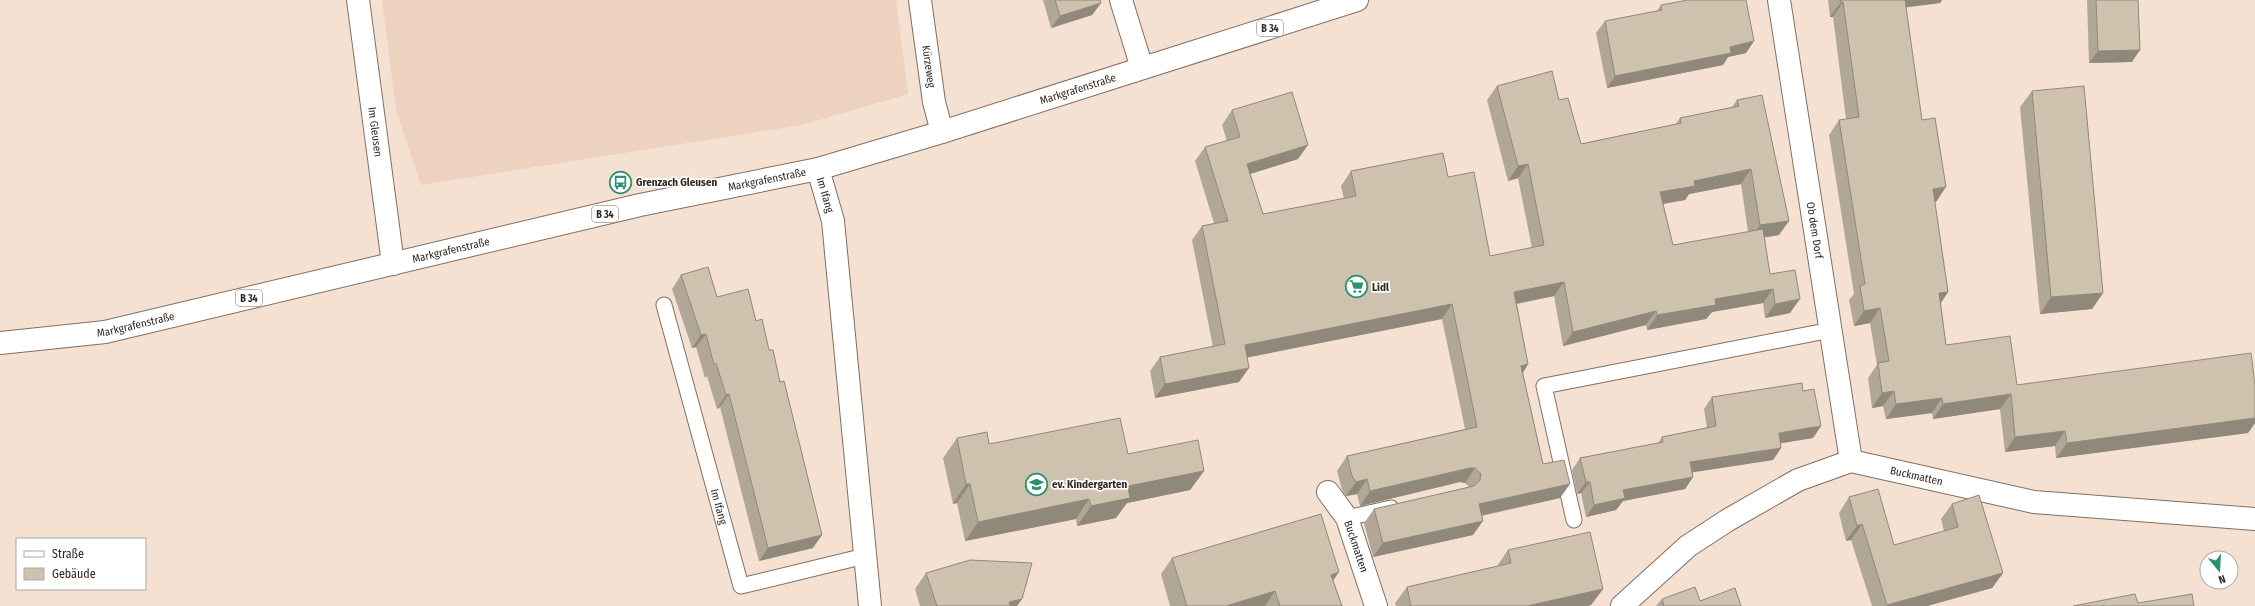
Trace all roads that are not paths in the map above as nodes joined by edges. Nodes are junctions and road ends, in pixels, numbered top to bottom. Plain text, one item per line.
1 (358, 0) edge
2 (920, 0) edge
3 (1122, 0) edge
4 (1357, 0) edge
5 (1779, 0) edge
6 (1316, 7) edge
7 (1142, 68) junction
8 (942, 132) junction
9 (818, 169) junction
10 (393, 264) junction
11 (664, 305) dead end
12 (1831, 330) junction
13 (0, 343) edge
14 (1851, 461) junction
15 (1328, 492) dead end
16 (1409, 504) edge
17 (1347, 518) junction
18 (2255, 519) edge
19 (1574, 520) dead end
20 (865, 556) junction
21 (870, 606) edge
22 (1376, 606) edge
23 (1622, 606) edge

1 - 10 street, Im Gleusen
2 - 8 street, Kürzeweg
3 - 7 street
4 - 6 street, Markgrafenstraße / B 34
5 - 12 street, Ob dem Dorf
6 - 7 street, Markgrafenstraße / B 34
7 - 8 street, Markgrafenstraße / B 34
8 - 9 street, Markgrafenstraße / B 34
9 - 10 street, Markgrafenstraße / B 34
9 - 20 street, Im Ifang
10 - 13 street, Markgrafenstraße / B 34
11 - 20 lane, Im Ifang
12 - 14 street, Ob dem Dorf
12 - 19 lane
14 - 18 street, Buckmatten
14 - 23 street
15 - 17 street, Buckmatten
16 - 17 lane
17 - 22 street, Buckmatten
20 - 21 street, Im Ifang

